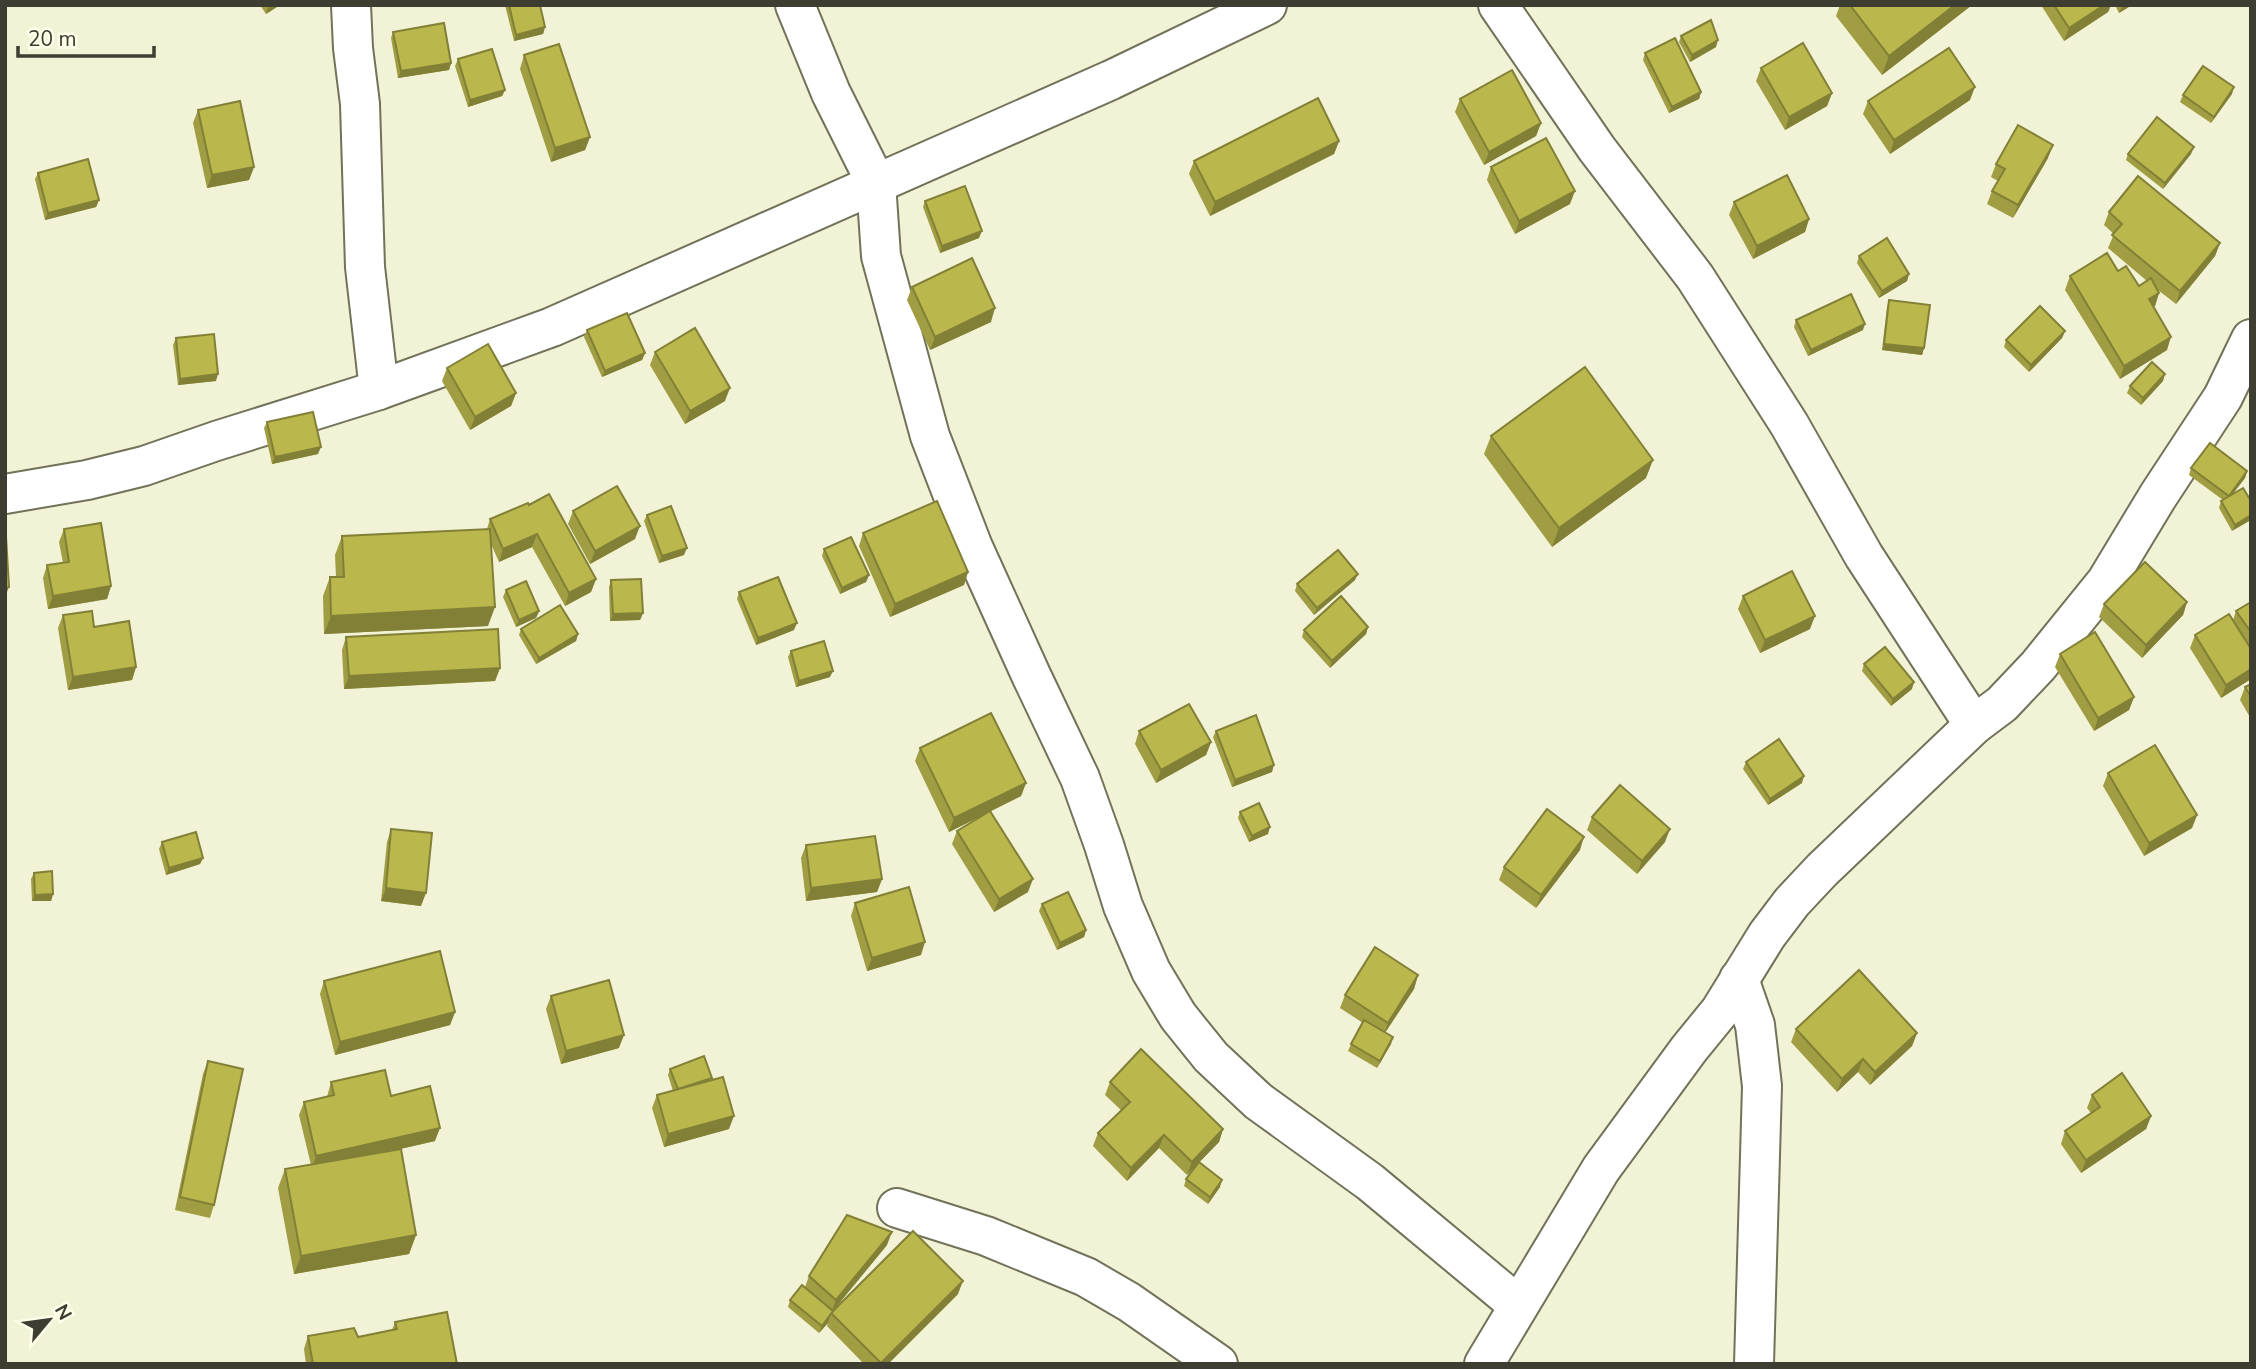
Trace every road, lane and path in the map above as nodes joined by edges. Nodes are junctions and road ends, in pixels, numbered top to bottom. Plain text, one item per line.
1 (351, 5) edge
2 (795, 5) edge
3 (1267, 5) edge
4 (1498, 5) edge
5 (876, 183) junction
6 (2251, 338) edge
7 (379, 390) junction
8 (5, 494) edge
9 (1974, 725) junction
10 (1739, 979) junction
11 (897, 1208) dead end
12 (1518, 1305) junction
13 (1217, 1364) edge
14 (1484, 1364) edge
15 (1754, 1364) edge

1 - 7 street
2 - 5 street
3 - 5 street
4 - 9 street
5 - 7 street
5 - 12 street
6 - 9 street
7 - 8 street
9 - 10 street
10 - 12 street
10 - 15 street
11 - 13 street
12 - 14 street

